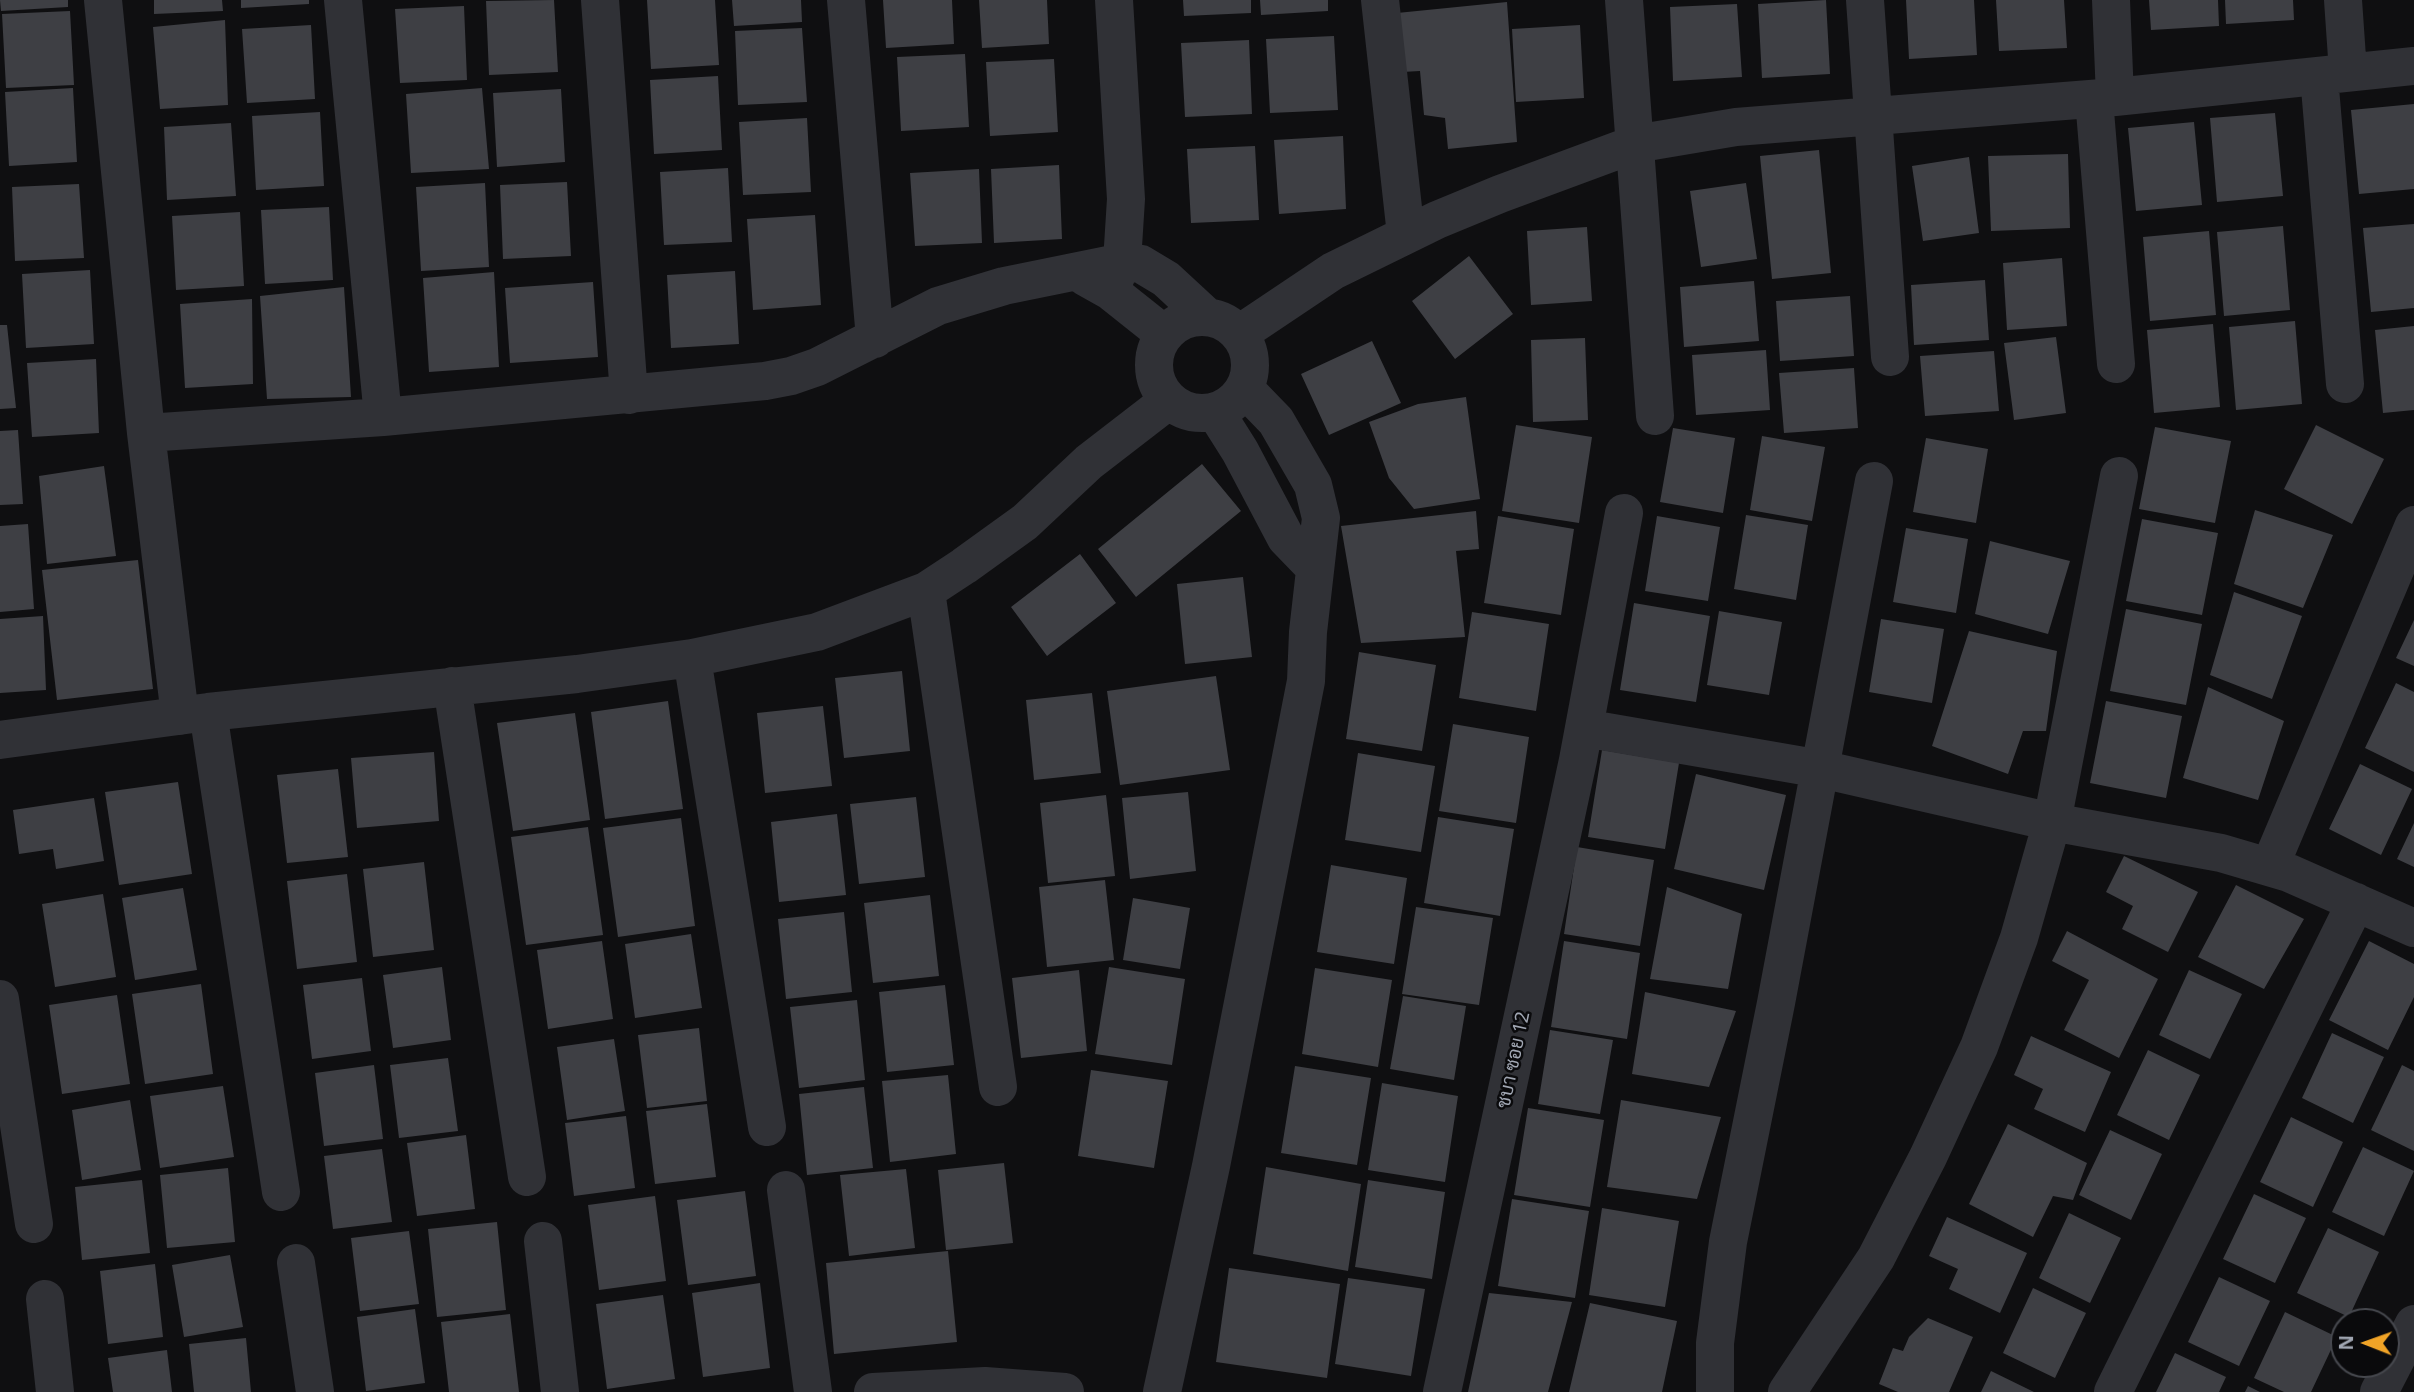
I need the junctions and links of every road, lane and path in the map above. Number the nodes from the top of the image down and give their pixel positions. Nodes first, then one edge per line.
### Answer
1 (103, 0) edge
2 (343, 0) edge
3 (600, 0) edge
4 (846, 0) edge
5 (1114, 0) edge
6 (1380, 0) edge
7 (1624, 0) edge
8 (1865, 0) edge
9 (2110, 0) edge
10 (2343, 0) edge
11 (2414, 65) edge
12 (2333, 74) junction
13 (2105, 98) junction
14 (1873, 115) junction
15 (1635, 144) junction
16 (1406, 235) junction
17 (1116, 276) junction
18 (1206, 316) junction
19 (1164, 334) junction
20 (1239, 334) junction
21 (875, 339) junction
22 (1890, 357) dead end
23 (2116, 363) dead end
24 (2346, 384) dead end
25 (1245, 389) junction
26 (628, 395) junction
27 (1168, 401) junction
28 (1216, 413) junction
29 (1655, 416) dead end
30 (383, 417) junction
31 (146, 433) junction
32 (2119, 476) dead end
33 (1874, 481) dead end
34 (1624, 513) dead end
35 (2414, 525) edge
36 (1314, 567) junction
37 (926, 591) junction
38 (692, 659) junction
39 (452, 686) junction
40 (194, 714) junction
41 (1584, 728) junction
42 (0, 740) edge
43 (1821, 769) junction
44 (2052, 822) junction
45 (2270, 866) junction
46 (2356, 902) junction
47 (2414, 928) edge
48 (0, 999) edge
49 (998, 1087) dead end
50 (767, 1127) dead end
51 (527, 1177) dead end
52 (786, 1190) dead end
53 (281, 1192) dead end
54 (34, 1224) dead end
55 (542, 1241) dead end
56 (296, 1263) dead end
57 (45, 1299) dead end
58 (2414, 1324) edge
59 (55, 1392) edge
60 (315, 1392) edge
61 (560, 1392) edge
62 (813, 1392) edge
63 (873, 1392) edge
64 (1065, 1392) edge
65 (1162, 1392) edge
66 (1443, 1392) edge
67 (1714, 1392) edge
68 (1787, 1392) edge
69 (2113, 1392) edge
70 (2379, 1392) edge

1 - 31 street
2 - 30 street
3 - 26 street
4 - 21 street
5 - 17 street
6 - 16 street
7 - 15 street
8 - 14 street
9 - 13 street
10 - 12 street
11 - 12 street
12 - 13 street
12 - 24 street
13 - 14 street
13 - 23 street
14 - 15 street
14 - 22 street
15 - 16 street
15 - 29 street
16 - 20 street
17 - 18 street
17 - 19 street
17 - 21 street
18 - 19 street
18 - 20 street
19 - 27 street
20 - 25 street
21 - 26 street
25 - 28 street
25 - 36 street
26 - 30 street
27 - 28 street
27 - 37 street
28 - 36 street
30 - 31 street
31 - 40 street
32 - 44 street
33 - 43 street
34 - 41 street, ชบา ซอย 12
35 - 45 street
36 - 65 street
37 - 38 street
37 - 49 street
38 - 39 street
38 - 50 street
39 - 40 street
39 - 51 street
40 - 42 street
40 - 53 street
41 - 43 street
41 - 66 street, ชบา ซอย 12
43 - 44 street
43 - 67 street
44 - 45 street
44 - 68 street
45 - 46 street
46 - 47 street
46 - 69 street
48 - 54 street
52 - 62 street
55 - 61 street
56 - 60 street
57 - 59 street
58 - 70 street
63 - 64 street

